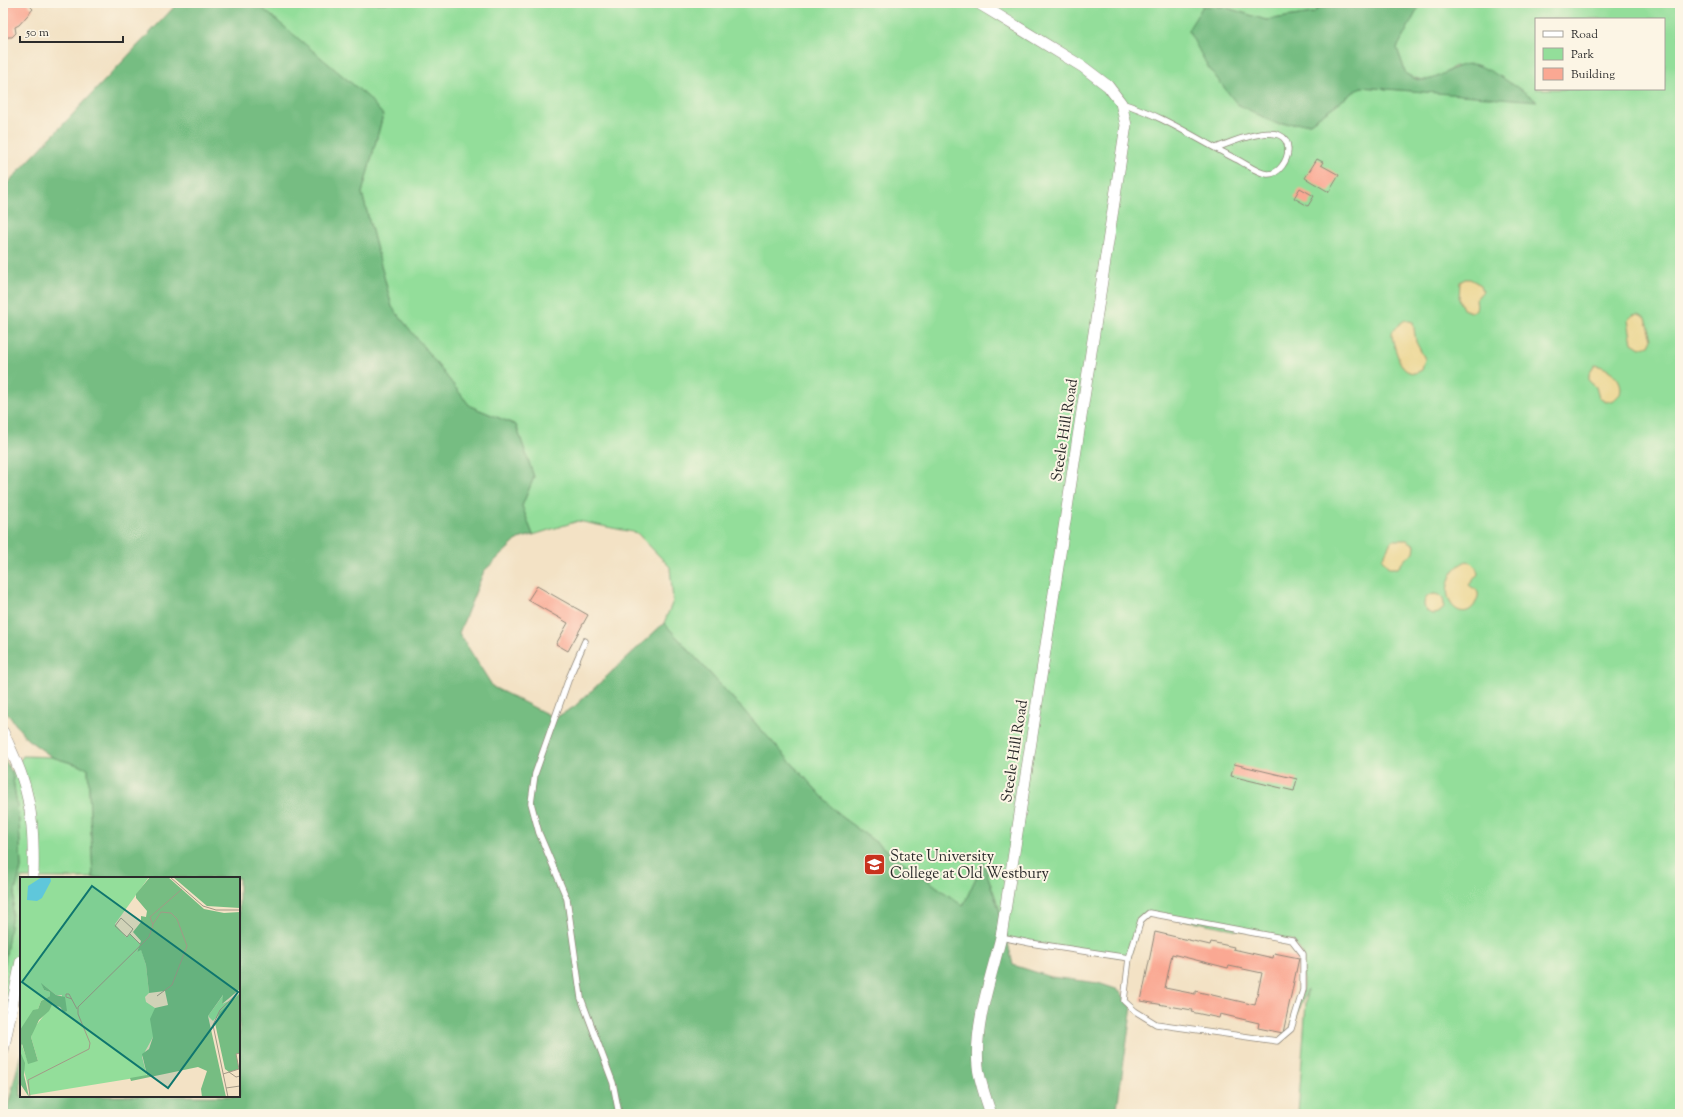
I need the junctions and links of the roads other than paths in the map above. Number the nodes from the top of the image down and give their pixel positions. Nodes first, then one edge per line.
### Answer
1 (978, 3) edge
2 (1121, 103) junction
3 (1216, 148) junction
4 (585, 642) dead end
5 (3, 732) edge
6 (33, 877) edge
7 (1000, 937) junction
8 (1129, 958) junction
9 (20, 966) edge
10 (3, 1051) edge
11 (619, 1114) edge
12 (991, 1114) edge

1 - 2 street, Steele Hill Road
2 - 3 lane
2 - 7 street, Steele Hill Road
3 - 3 lane
4 - 11 lane
5 - 6 street
7 - 8 lane
7 - 12 street, Steele Hill Road
8 - 8 lane
9 - 10 street

